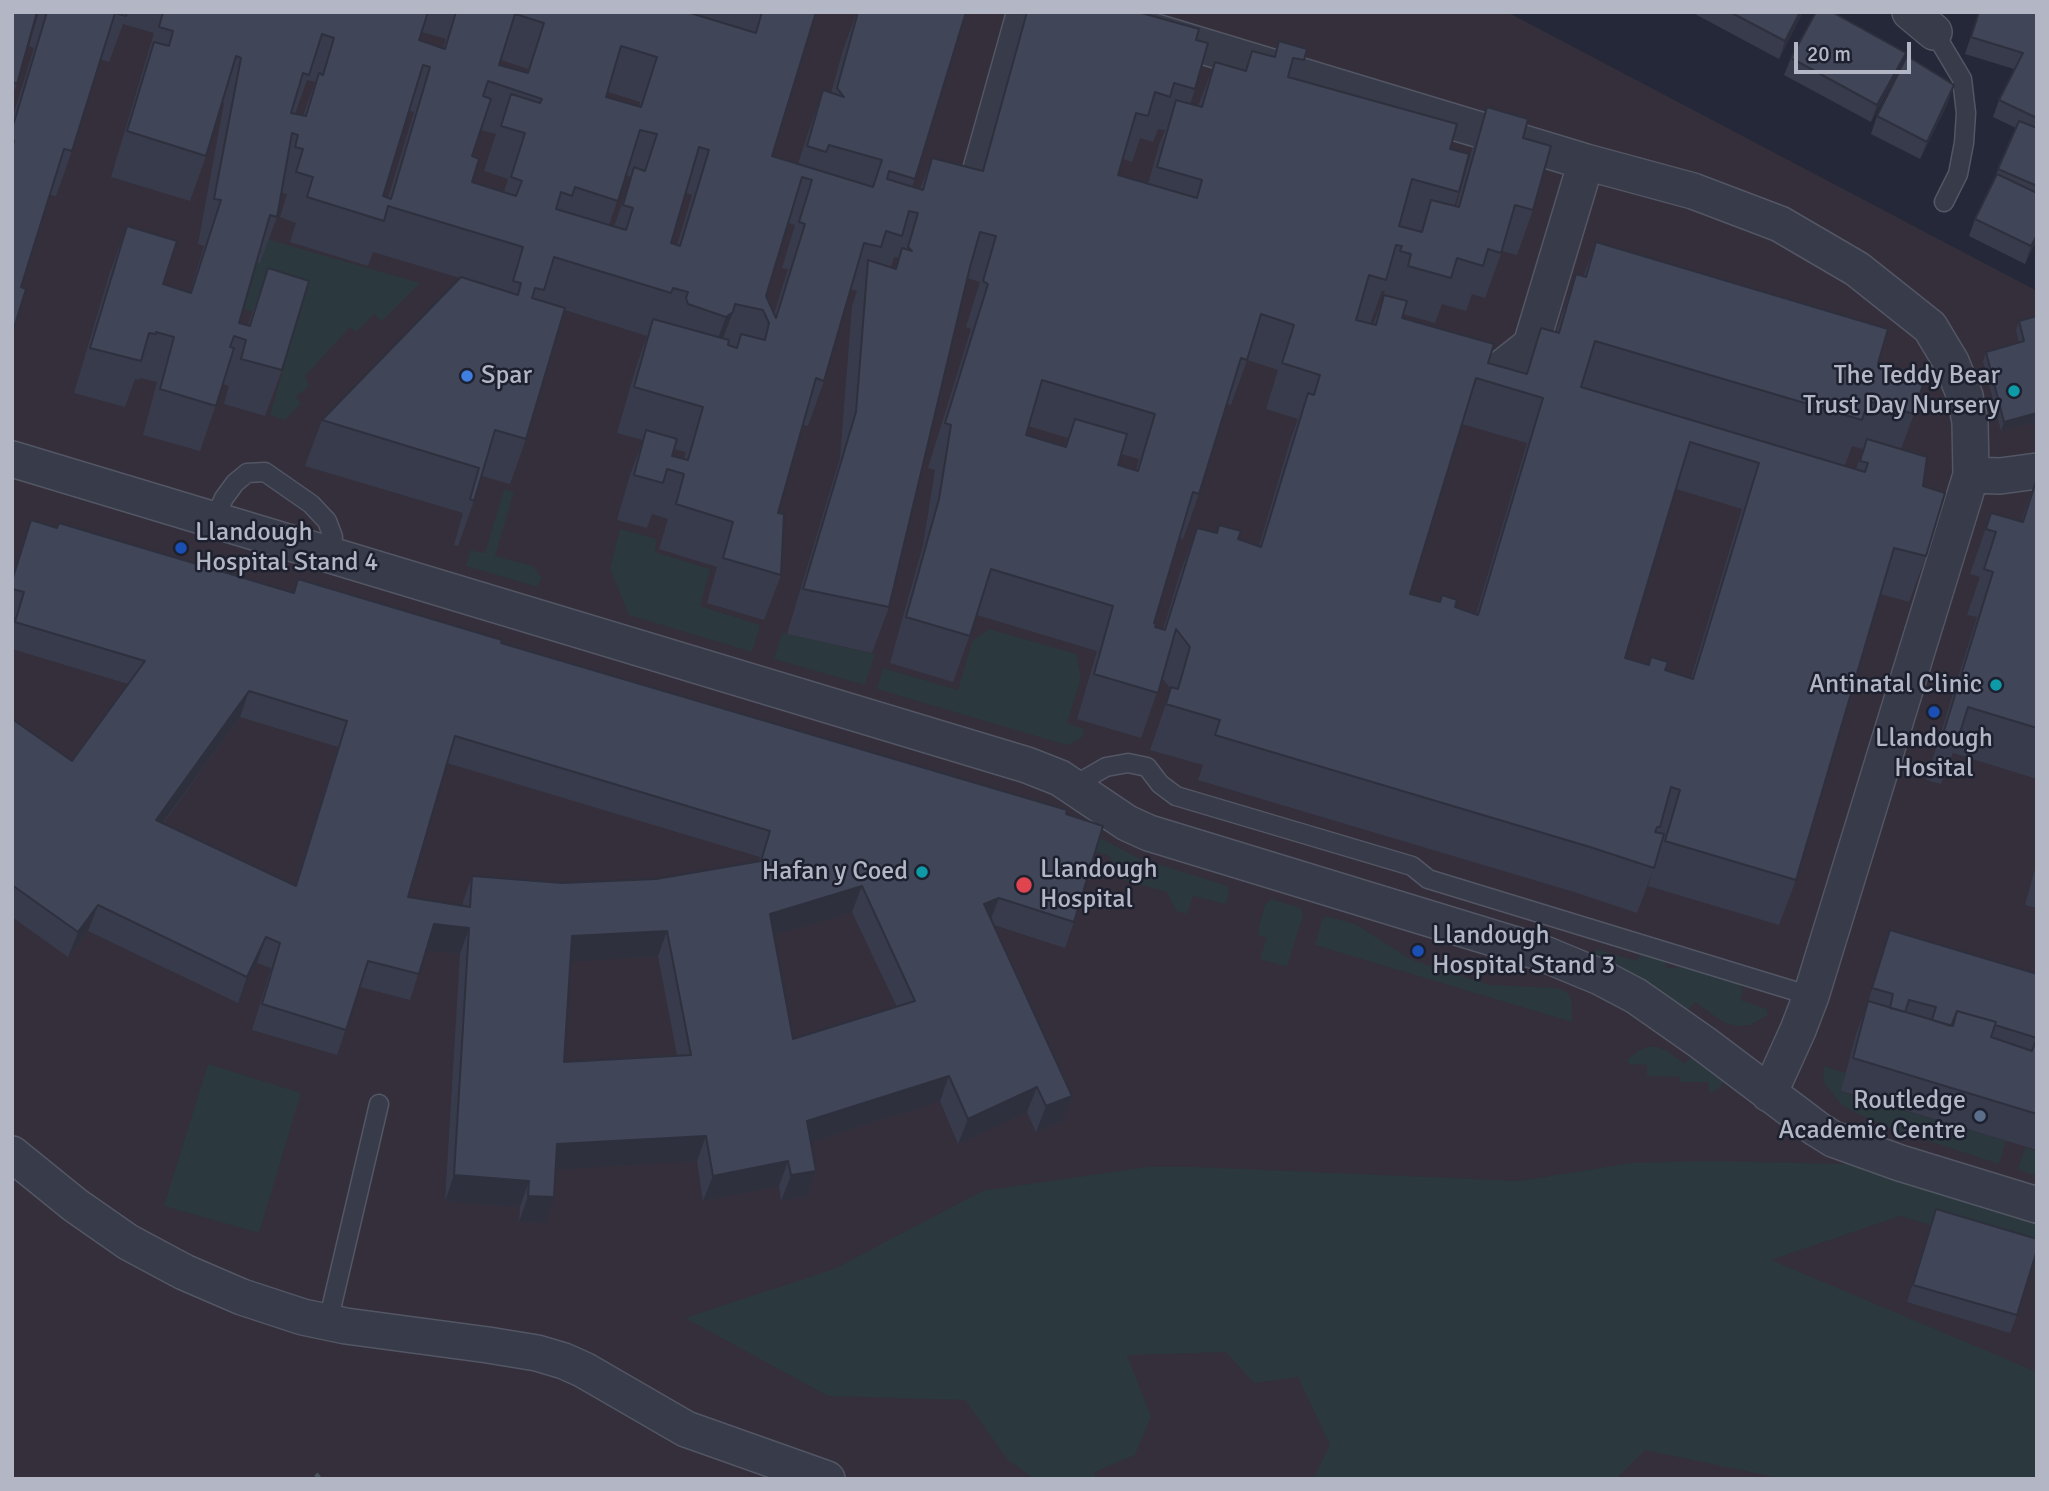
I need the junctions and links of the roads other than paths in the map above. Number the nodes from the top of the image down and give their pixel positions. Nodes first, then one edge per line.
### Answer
1 (1016, 12) edge
2 (1090, 12) edge
3 (1922, 22) edge
4 (1586, 162) junction
5 (964, 198) edge
6 (1944, 202) dead end
7 (1488, 379) edge
8 (12, 459) edge
9 (2037, 471) edge
10 (1971, 475) junction
11 (214, 520) junction
12 (329, 554) junction
13 (1073, 786) junction
14 (1811, 996) junction
15 (1769, 1094) junction
16 (379, 1104) dead end
17 (12, 1154) edge
18 (2037, 1205) edge
19 (328, 1322) junction
20 (822, 1478) edge

1 - 5 lane
2 - 4 street
3 - 6 lane
4 - 7 street
4 - 10 street
8 - 11 street
9 - 10 street
10 - 14 street
11 - 12 street
11 - 12 lane
12 - 13 street
13 - 14 lane
13 - 15 street
14 - 15 street
15 - 18 street
16 - 19 lane
17 - 19 street
19 - 20 street

